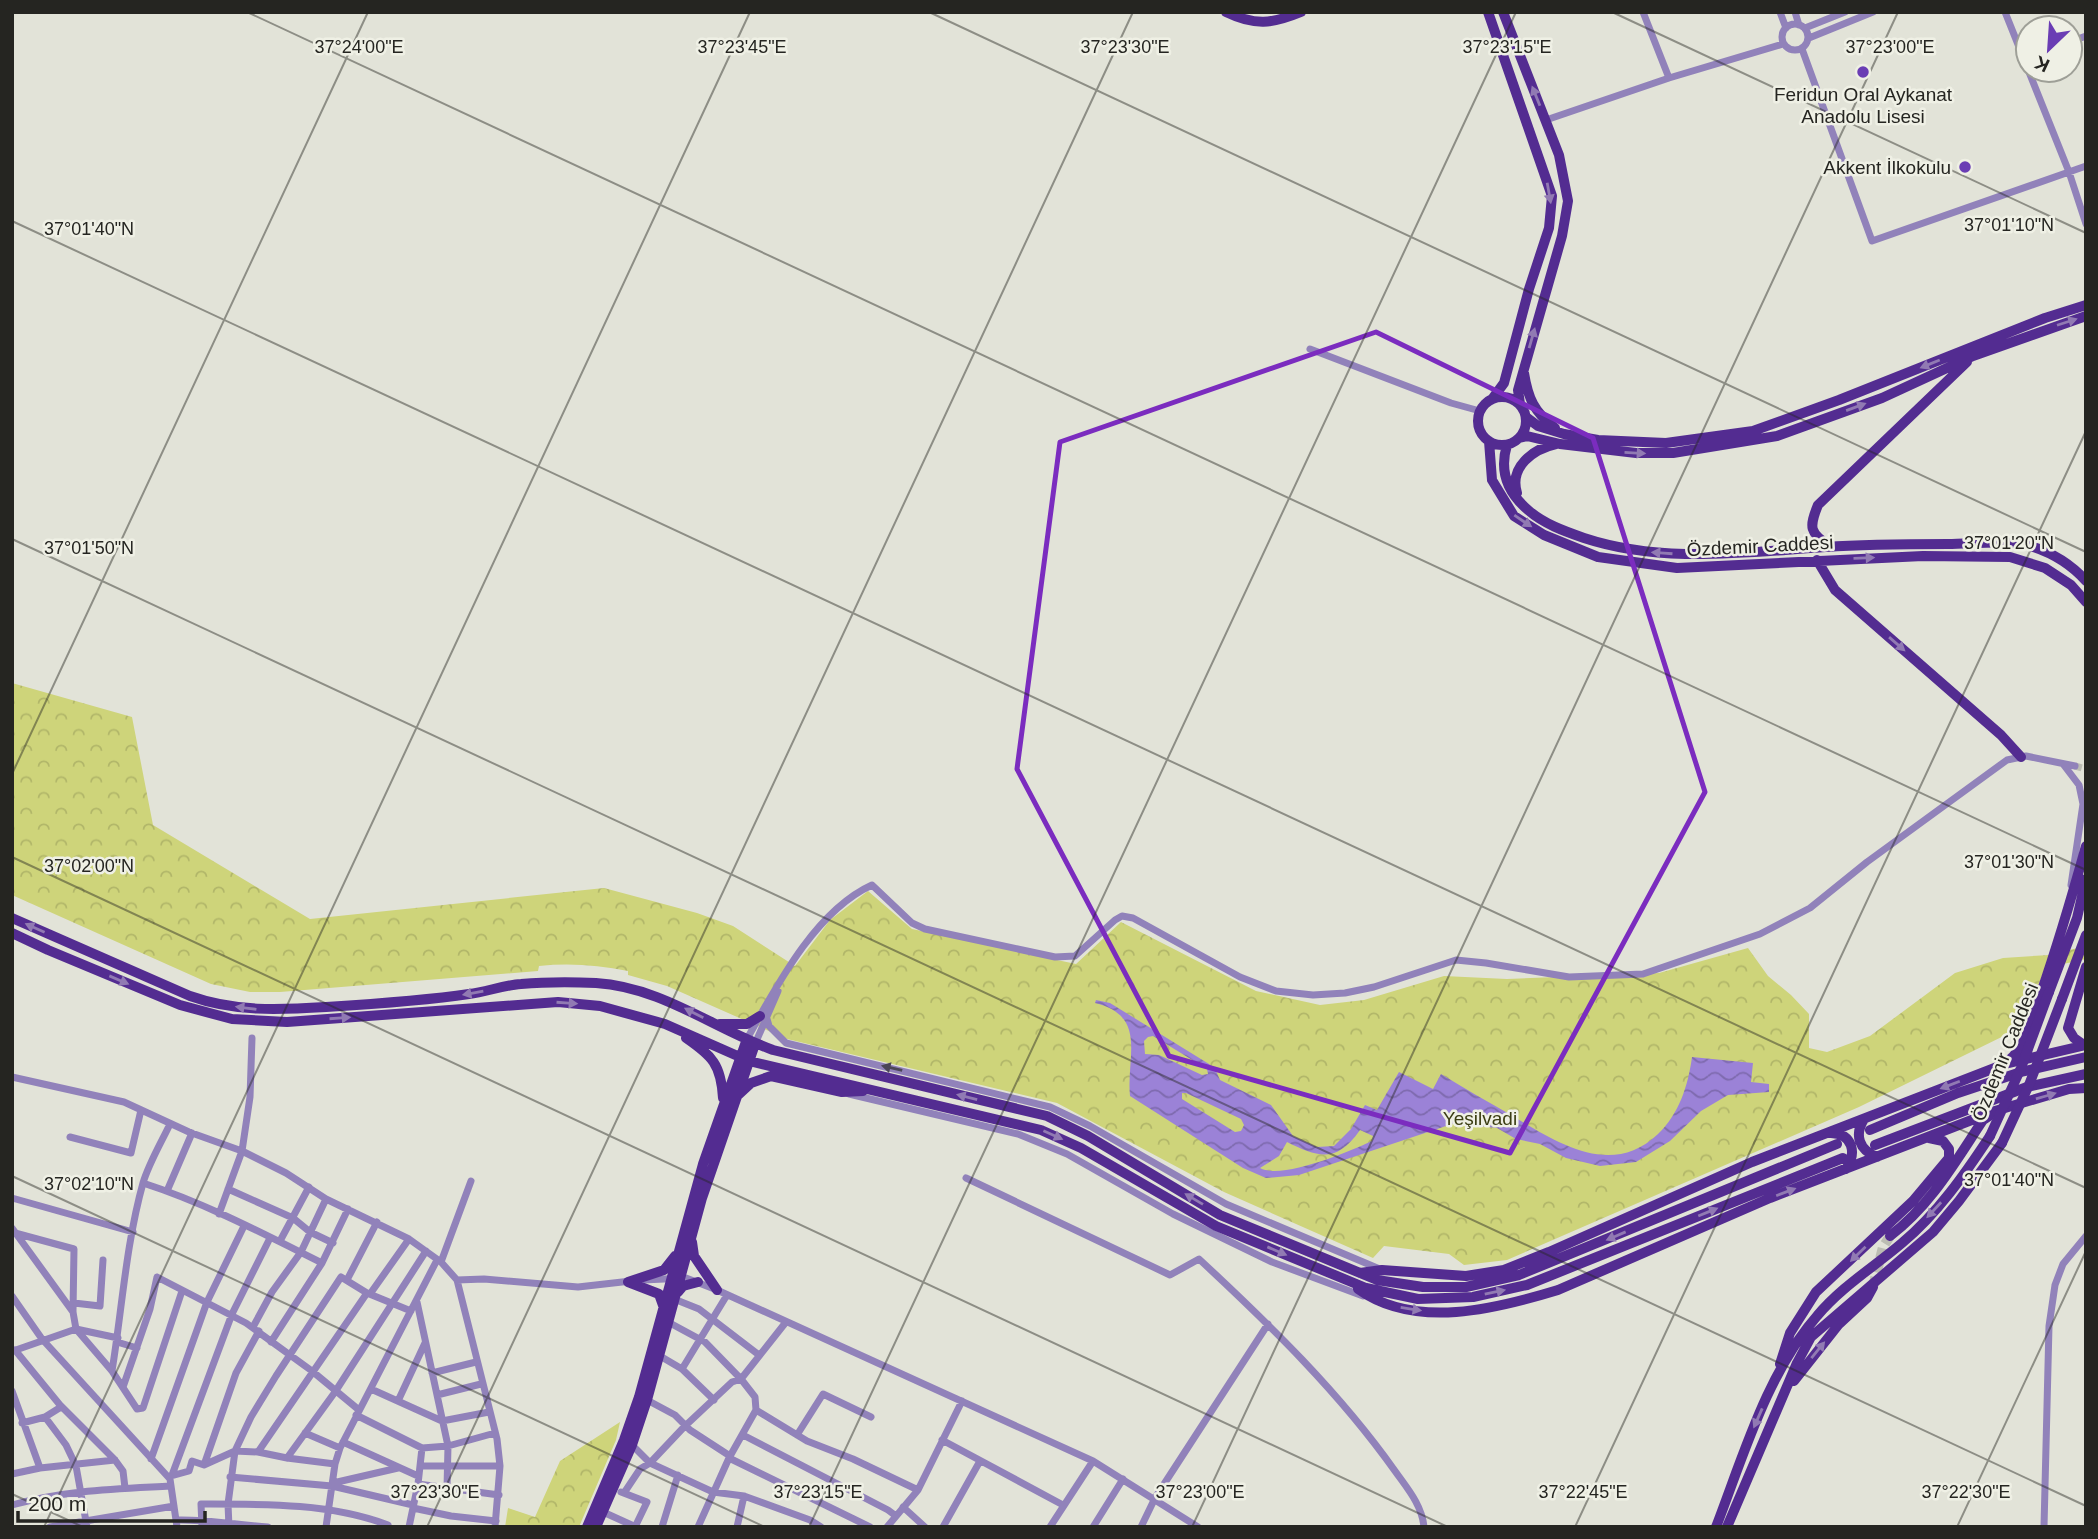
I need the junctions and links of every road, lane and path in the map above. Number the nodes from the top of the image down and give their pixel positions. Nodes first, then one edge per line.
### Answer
1 (1226, 12) edge
2 (1300, 12) edge
3 (1488, 12) edge
4 (1503, 12) edge
5 (1643, 12) edge
6 (1780, 12) edge
7 (1795, 12) edge
8 (1845, 12) edge
9 (1873, 12) edge
10 (2005, 12) edge
11 (1802, 26) junction
12 (1786, 27) junction
13 (2014, 32) edge
14 (1809, 38) junction
15 (1783, 44) junction
16 (1802, 49) junction
17 (1669, 78) junction
18 (2036, 84) edge
19 (1546, 120) junction
20 (2086, 166) edge
21 (2069, 172) junction
22 (2086, 224) edge
23 (2086, 304) edge
24 (2086, 316) edge
25 (1310, 349) dead end
26 (1973, 356) junction
27 (1523, 370) junction
28 (1493, 398) junction
29 (1520, 404) junction
30 (1480, 411) junction
31 (1526, 417) junction
32 (1519, 438) junction
33 (1562, 439) junction
34 (1489, 441) junction
35 (1507, 444) junction
36 (1520, 503) junction
37 (1830, 547) junction
38 (1817, 559) junction
39 (2086, 581) edge
40 (2086, 602) edge
41 (2021, 757) junction
42 (2063, 763) junction
43 (2075, 766) tunnel mouth
44 (2086, 846) edge
45 (2086, 879) edge
46 (12, 918) edge
47 (2065, 923) junction
48 (12, 933) edge
49 (2086, 936) edge
50 (2086, 967) edge
51 (763, 1017) junction
52 (665, 1024) junction
53 (715, 1024) junction
54 (252, 1038) dead end
55 (751, 1041) junction
56 (2085, 1045) edge
57 (2086, 1057) edge
58 (745, 1059) junction
59 (2005, 1064) junction
60 (2086, 1074) edge
61 (12, 1077) edge
62 (2086, 1088) edge
63 (873, 1090) junction
64 (842, 1092) junction
65 (735, 1097) junction
66 (724, 1104) junction
67 (141, 1110) junction
68 (1995, 1111) junction
69 (1864, 1119) junction
70 (170, 1124) junction
71 (1870, 1130) dead end
72 (191, 1133) junction
73 (1828, 1133) junction
74 (70, 1137) dead end
75 (1928, 1138) junction
76 (1837, 1144) dead end
77 (1875, 1145) dead end
78 (242, 1151) junction
79 (1877, 1157) junction
80 (1843, 1158) dead end
81 (1846, 1169) junction
82 (966, 1178) dead end
83 (471, 1181) dead end
84 (144, 1183) junction
85 (309, 1187) junction
86 (229, 1189) junction
87 (167, 1191) junction
88 (12, 1198) edge
89 (326, 1199) junction
90 (348, 1209) junction
91 (219, 1214) junction
92 (293, 1218) junction
93 (377, 1222) junction
94 (244, 1226) junction
95 (14, 1231) edge
96 (133, 1232) junction
97 (310, 1232) junction
98 (692, 1236) junction
99 (1890, 1236) tunnel mouth
100 (2086, 1236) edge
101 (270, 1238) junction
102 (409, 1239) junction
103 (279, 1241) junction
104 (333, 1243) junction
105 (679, 1250) junction
106 (426, 1251) junction
107 (301, 1252) junction
108 (103, 1260) dead end
109 (439, 1261) junction
110 (323, 1263) junction
111 (1382, 1270) junction
112 (1359, 1273) junction
113 (676, 1278) junction
114 (347, 1280) junction
115 (457, 1280) junction
116 (628, 1282) junction
117 (698, 1282) junction
118 (1349, 1282) junction
119 (1872, 1287) tunnel mouth
120 (182, 1290) junction
121 (722, 1292) junction
122 (368, 1293) junction
123 (12, 1296) edge
124 (675, 1297) junction
125 (1375, 1300) junction
126 (207, 1302) junction
127 (391, 1302) junction
128 (417, 1302) junction
129 (74, 1303) junction
130 (664, 1309) junction
131 (411, 1311) junction
132 (73, 1312) junction
133 (232, 1314) junction
134 (712, 1317) junction
135 (668, 1322) junction
136 (786, 1322) junction
137 (1268, 1324) junction
138 (76, 1329) junction
139 (256, 1329) junction
140 (42, 1339) junction
141 (699, 1339) junction
142 (117, 1340) junction
143 (271, 1342) junction
144 (425, 1343) junction
145 (137, 1348) junction
146 (14, 1350) edge
147 (759, 1355) junction
148 (289, 1356) junction
149 (660, 1356) junction
150 (476, 1362) junction
151 (682, 1369) junction
152 (112, 1371) junction
153 (312, 1371) junction
154 (432, 1373) junction
155 (741, 1379) junction
156 (481, 1384) junction
157 (123, 1387) junction
158 (371, 1389) junction
159 (1771, 1390) junction
160 (12, 1391) edge
161 (335, 1392) junction
162 (437, 1395) junction
163 (647, 1400) junction
164 (714, 1400) junction
165 (398, 1401) junction
166 (962, 1401) junction
167 (1778, 1405) junction
168 (61, 1407) junction
169 (756, 1410) junction
170 (489, 1412) junction
171 (357, 1413) junction
172 (45, 1417) junction
173 (871, 1417) dead end
174 (442, 1421) junction
175 (22, 1423) junction
176 (685, 1426) junction
177 (305, 1433) junction
178 (495, 1433) junction
179 (743, 1435) junction
180 (797, 1435) junction
181 (942, 1440) junction
182 (342, 1445) junction
183 (632, 1445) junction
184 (448, 1446) junction
185 (422, 1448) junction
186 (235, 1451) junction
187 (258, 1452) junction
188 (730, 1457) junction
189 (287, 1458) junction
190 (151, 1459) junction
191 (115, 1460) junction
192 (980, 1461) junction
193 (1093, 1461) junction
194 (650, 1463) junction
195 (335, 1464) junction
196 (204, 1465) junction
197 (76, 1466) junction
198 (420, 1466) junction
199 (500, 1466) junction
200 (40, 1468) junction
201 (398, 1468) junction
202 (447, 1468) junction
203 (12, 1474) edge
204 (678, 1475) junction
205 (230, 1477) junction
206 (1123, 1479) junction
207 (170, 1480) junction
208 (418, 1480) junction
209 (332, 1484) junction
210 (125, 1488) junction
211 (447, 1488) junction
212 (918, 1490) junction
213 (618, 1491) junction
214 (80, 1492) junction
215 (713, 1492) junction
216 (499, 1495) junction
217 (744, 1496) junction
218 (1155, 1498) junction
219 (228, 1504) junction
220 (1063, 1505) junction
221 (12, 1506) edge
222 (174, 1506) junction
223 (413, 1507) junction
224 (903, 1507) junction
225 (328, 1509) junction
226 (603, 1512) junction
227 (896, 1516) junction
228 (87, 1523) edge
229 (176, 1523) edge
230 (202, 1523) edge
231 (809, 1523) edge
232 (496, 1524) edge
233 (388, 1525) dead end
234 (229, 1526) edge
235 (701, 1526) edge
236 (50, 1527) edge
237 (268, 1527) edge
238 (326, 1527) edge
239 (409, 1527) edge
240 (587, 1527) edge
241 (596, 1527) edge
242 (636, 1527) edge
243 (662, 1527) edge
244 (737, 1527) edge
245 (821, 1527) edge
246 (870, 1527) edge
247 (887, 1527) edge
248 (925, 1527) edge
249 (943, 1527) edge
250 (1050, 1527) edge
251 (1093, 1527) edge
252 (1140, 1527) edge
253 (1198, 1527) edge
254 (1424, 1527) edge
255 (1716, 1527) edge
256 (1727, 1527) edge
257 (2044, 1527) edge

1 - 2 main road
3 -> 28 main road
19 -> 4 main road
5 - 17 street
6 - 12 street
7 - 11 street
8 - 11 street
9 - 14 street
10 - 13 street
11 - 12 street
11 - 14 street
12 - 15 street
14 - 16 street
15 - 16 street
15 - 17 street
16 - 21 street
17 - 19 street
18 - 21 street
27 -> 19 main road
20 - 21 street
21 - 22 street
23 -> 33 main road
26 -> 24 main road
25 - 30 street
33 -> 26 main road
26 - 37 main road
27 - 29 main road
27 - 33 main road
28 - 29 main road
28 - 30 main road
29 - 31 main road
30 - 34 main road
31 - 32 main road
31 - 33 main road
32 - 33 main road
32 - 35 main road
33 - 36 main road
34 - 35 main road
34 -> 38 main road, Özdemir Caddesi
35 - 36 main road, Özdemir Caddesi
37 -> 36 main road, Özdemir Caddesi
37 - 39 main road, Özdemir Caddesi
38 -> 40 main road, Özdemir Caddesi
38 -> 41 main road
41 - 42 street
41 - 51 street
42 - 43 street
42 - 47 street
44 - 47 main road
45 -> 159 main road, Özdemir Caddesi, bridge
53 -> 46 main road
47 - 59 main road
48 -> 52 main road
49 - 167 main road, Özdemir Caddesi, bridge
50 - 56 main road
51 - 53 main road
51 - 55 street
111 -> 51 street
52 - 58 main road
52 - 66 main road
53 - 55 main road
54 - 78 street
55 - 58 main road
112 -> 55 main road
56 - 59 main road
57 - 71 main road
58 - 63 main road
58 - 65 main road
58 - 66 main road
59 -> 69 main road
60 - 77 main road
61 - 67 street
68 -> 62 main road
63 - 64 main road
63 -> 118 main road
64 - 65 main road
64 - 125 street
65 - 98 main road
66 - 105 main road
67 - 70 street
67 - 74 street
68 - 75 main road
68 - 99 main road
69 - 73 main road
69 - 79 main road
70 - 72 street
70 - 84 street
72 - 78 street
72 - 87 street
73 - 81 main road
73 - 111 main road
75 - 79 main road
75 -> 159 main road
76 -> 112 main road
78 - 85 street
78 - 86 street
79 - 81 main road
118 -> 80 main road
125 -> 81 main road
82 - 137 street
83 - 109 street
84 - 87 street
84 - 96 street
85 - 89 street
85 - 92 street
86 - 91 street
86 - 92 street
87 - 91 street
88 - 96 street
89 - 90 street
89 - 97 street
90 - 93 street
90 - 104 street
91 - 94 street
92 - 97 street
92 - 103 street
93 - 102 street
93 - 114 street
94 - 101 street
94 - 126 street
95 - 129 street
95 - 132 street
96 - 142 street
97 - 104 street
97 - 107 street
98 - 113 main road
98 - 121 main road
100 - 257 street
101 - 103 street
101 - 133 street
102 - 106 street
102 - 122 street
103 - 107 street
104 - 110 street
105 - 113 main road
105 - 116 main road
106 - 109 street
106 - 127 street
107 - 110 street
107 - 139 street
108 - 129 street
109 - 115 street
109 - 128 street
110 - 143 street
111 - 112 main road
113 - 116 street
113 - 117 street
113 - 124 main road
113 - 130 main road
114 - 122 street
114 - 148 street
115 - 116 street
115 - 150 street
116 - 130 main road
117 - 121 street
117 - 124 main road
118 - 125 main road
167 -> 119 main road
120 - 126 street
120 - 145 street
120 - 157 street
121 - 134 street
121 - 136 street
122 - 127 street
122 - 153 street
123 - 140 street
124 - 134 street
124 - 135 main road
126 - 133 street
126 - 190 street
127 - 131 street
127 - 161 street
128 - 131 street
128 - 144 street
129 - 132 street
130 - 240 main road
131 - 158 street
132 - 138 street
133 - 139 street
133 - 207 street
134 - 141 street
134 - 147 street
135 - 141 street
135 - 149 main road
136 - 147 street
136 - 166 street
137 - 218 street
137 - 254 street
138 - 140 street
138 - 142 street
138 - 152 street
139 - 143 street
139 - 196 street
140 - 146 street
140 - 190 street
141 - 151 street
141 - 155 street
142 - 145 street
142 - 152 street
143 - 148 street
144 - 154 street
144 - 165 street
145 - 157 street
146 - 168 street
147 - 155 street
148 - 153 street
148 - 186 street
149 - 151 street
149 - 163 main road
150 - 154 street
150 - 156 street
151 - 164 street
152 - 157 street
153 - 161 street
153 - 187 street
154 - 162 street
155 - 164 street
155 - 169 street
156 - 162 street
156 - 170 street
158 - 165 street
158 - 171 street
159 -> 255 main road, Özdemir Caddesi
160 - 175 street
161 - 171 street
161 - 177 street
162 - 174 street
163 - 176 street
163 - 183 main road
164 - 176 street
165 - 174 street
166 - 181 street
166 - 193 street
167 - 256 main road, Özdemir Caddesi
168 - 172 street
168 - 191 street
169 - 179 street
169 - 180 street
170 - 174 street
170 - 178 street
171 - 182 street
171 - 185 street
172 - 175 street
172 - 197 street
173 - 180 street
174 - 184 street
175 - 200 street
176 - 188 street
176 - 194 street
177 - 182 street
177 - 189 street
178 - 184 street
178 - 199 street
179 - 188 street
179 - 227 street
180 - 212 street
181 - 192 street
181 - 212 street
182 - 195 street
182 - 201 street
183 - 194 street
183 - 213 main road
184 - 185 street
184 - 202 street
185 - 198 street
186 - 187 street
186 - 196 street
186 - 205 street
187 - 189 street
188 - 215 street
188 - 246 street
189 - 195 street
190 - 207 street
191 - 197 street
191 - 210 street
192 - 220 street
192 - 249 street
193 - 206 street
193 - 220 street
194 - 204 street
194 - 213 street
195 - 209 street
196 - 207 street
197 - 200 street
197 - 214 street
198 - 202 street
198 - 208 street
199 - 202 street
199 - 216 street
200 - 203 street
201 - 208 street
201 - 209 street
202 - 211 street
204 - 215 street
204 - 243 street
205 - 209 street
205 - 219 street
206 - 218 street
206 - 251 street
207 - 210 street
207 - 222 street
208 - 211 street
208 - 223 street
209 - 223 street
209 - 225 street
210 - 214 street
211 - 216 street
212 - 224 street
213 - 226 main road
213 - 242 street
214 - 221 street
214 - 228 street
215 - 217 street
215 - 235 street
216 - 232 street
217 - 231 street
217 - 244 street
218 - 252 street
218 - 253 street
219 - 225 street
219 - 230 street
219 - 234 street
220 - 250 street
222 - 228 street
222 - 229 street
223 - 232 street
223 - 239 street
224 - 227 street
224 - 248 street
225 - 233 street
225 - 238 street
226 - 241 main road
226 - 242 street
227 - 247 street
228 - 236 street
229 - 230 street
230 - 234 street
231 - 245 street
234 - 237 street

